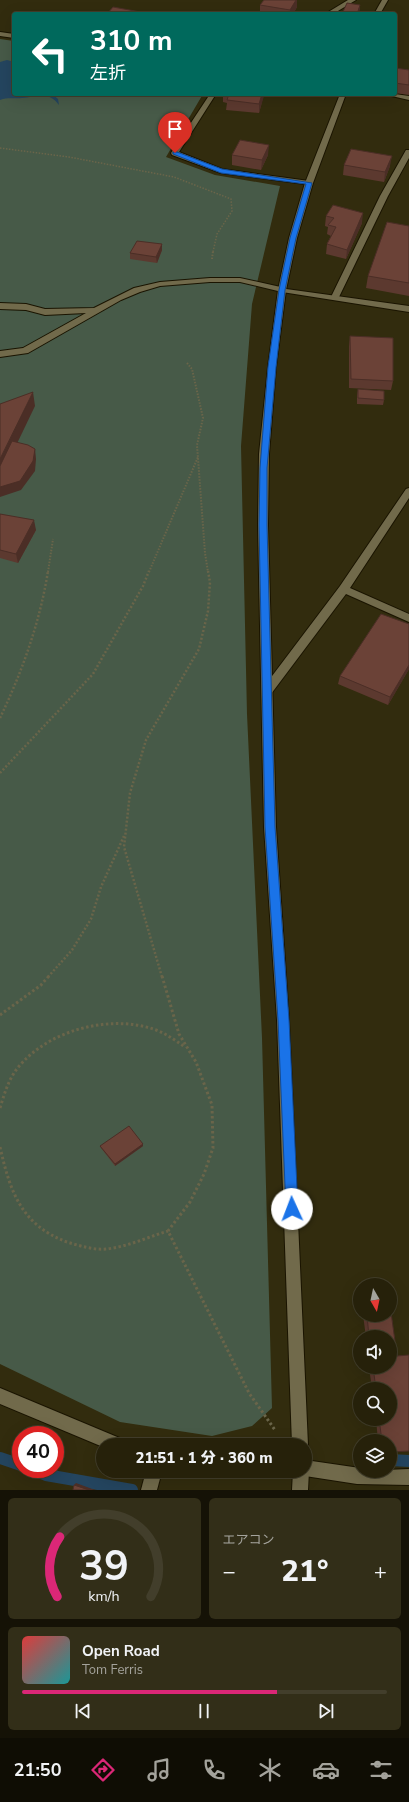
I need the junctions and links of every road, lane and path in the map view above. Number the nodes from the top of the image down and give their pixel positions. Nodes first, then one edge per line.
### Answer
1 (353, 0) edge
2 (385, 0) edge
3 (332, 12) edge
4 (378, 12) edge
5 (0, 34) edge
6 (12, 36) edge
7 (212, 96) edge
8 (342, 96) edge
9 (397, 96) edge
10 (409, 98) edge
11 (0, 148) edge
12 (409, 152) edge
13 (309, 183) junction
14 (212, 258) dead end
15 (282, 290) junction
16 (335, 297) junction
17 (0, 306) edge
18 (409, 309) edge
19 (94, 310) junction
20 (0, 354) edge
21 (187, 363) dead end
22 (198, 457) junction
23 (409, 491) edge
24 (53, 539) dead end
25 (344, 589) junction
26 (409, 618) edge
27 (267, 692) junction
28 (0, 718) edge
29 (0, 772) edge
30 (125, 833) junction
31 (0, 1014) edge
32 (187, 1048) junction
33 (0, 1108) edge
34 (0, 1147) edge
35 (168, 1231) junction
36 (0, 1396) edge
37 (276, 1432) dead end
38 (99, 1438) edge
39 (300, 1438) edge
40 (312, 1469) edge
41 (409, 1477) edge
42 (152, 1478) edge
43 (301, 1478) edge
44 (149, 1490) edge
45 (300, 1490) edge

1 - 3 street
2 - 4 street
5 - 6 street
7 - 13 street
8 - 13 street
9 - 10 street
11 - 14 path
12 - 16 street
13 - 15 street
15 - 16 street
15 - 19 street
15 - 27 street
16 - 18 street
17 - 19 street
19 - 20 street
21 - 22 path
22 - 29 path
22 - 30 path
23 - 25 street
24 - 28 path
25 - 26 street
25 - 27 street
27 - 39 street
30 - 31 path
30 - 32 path
32 - 33 path
32 - 35 path
34 - 35 path
35 - 37 path
36 - 38 street
40 - 41 street
42 - 44 street
43 - 45 street

